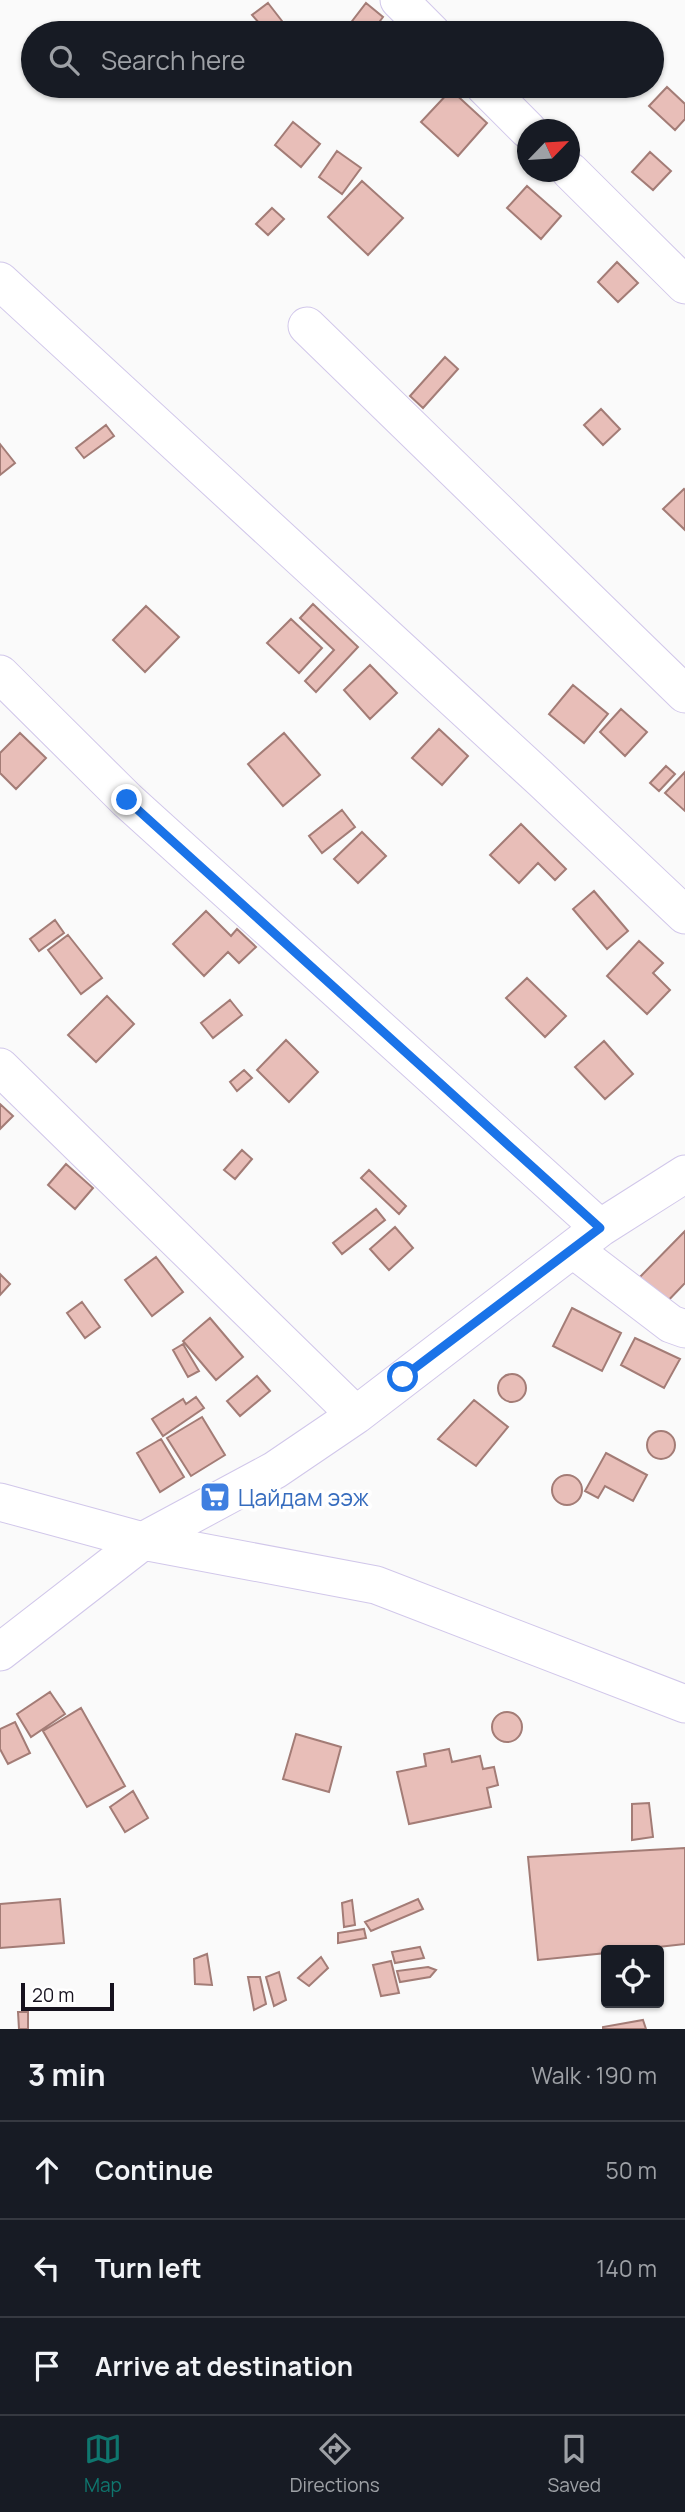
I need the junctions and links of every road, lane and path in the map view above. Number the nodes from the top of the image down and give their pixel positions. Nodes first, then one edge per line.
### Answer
1 (399, 0) edge
2 (420, 21) edge
3 (496, 98) edge
4 (517, 119) edge
5 (580, 182) edge
6 (0, 281) edge
7 (685, 285) edge
8 (307, 326) dead end
9 (0, 674) edge
10 (685, 694) edge
11 (685, 915) edge
12 (0, 1067) edge
13 (685, 1174) edge
14 (587, 1239) junction
15 (685, 1329) edge
16 (356, 1415) junction
17 (0, 1502) edge
18 (143, 1541) junction
19 (0, 1652) edge
20 (685, 1704) edge

1 - 2 street
3 - 4 street
5 - 7 street
6 - 11 street
8 - 10 street
9 - 14 street
12 - 16 street
13 - 14 street
14 - 15 street
14 - 16 street
16 - 18 street
17 - 18 street
18 - 19 street
18 - 20 street

